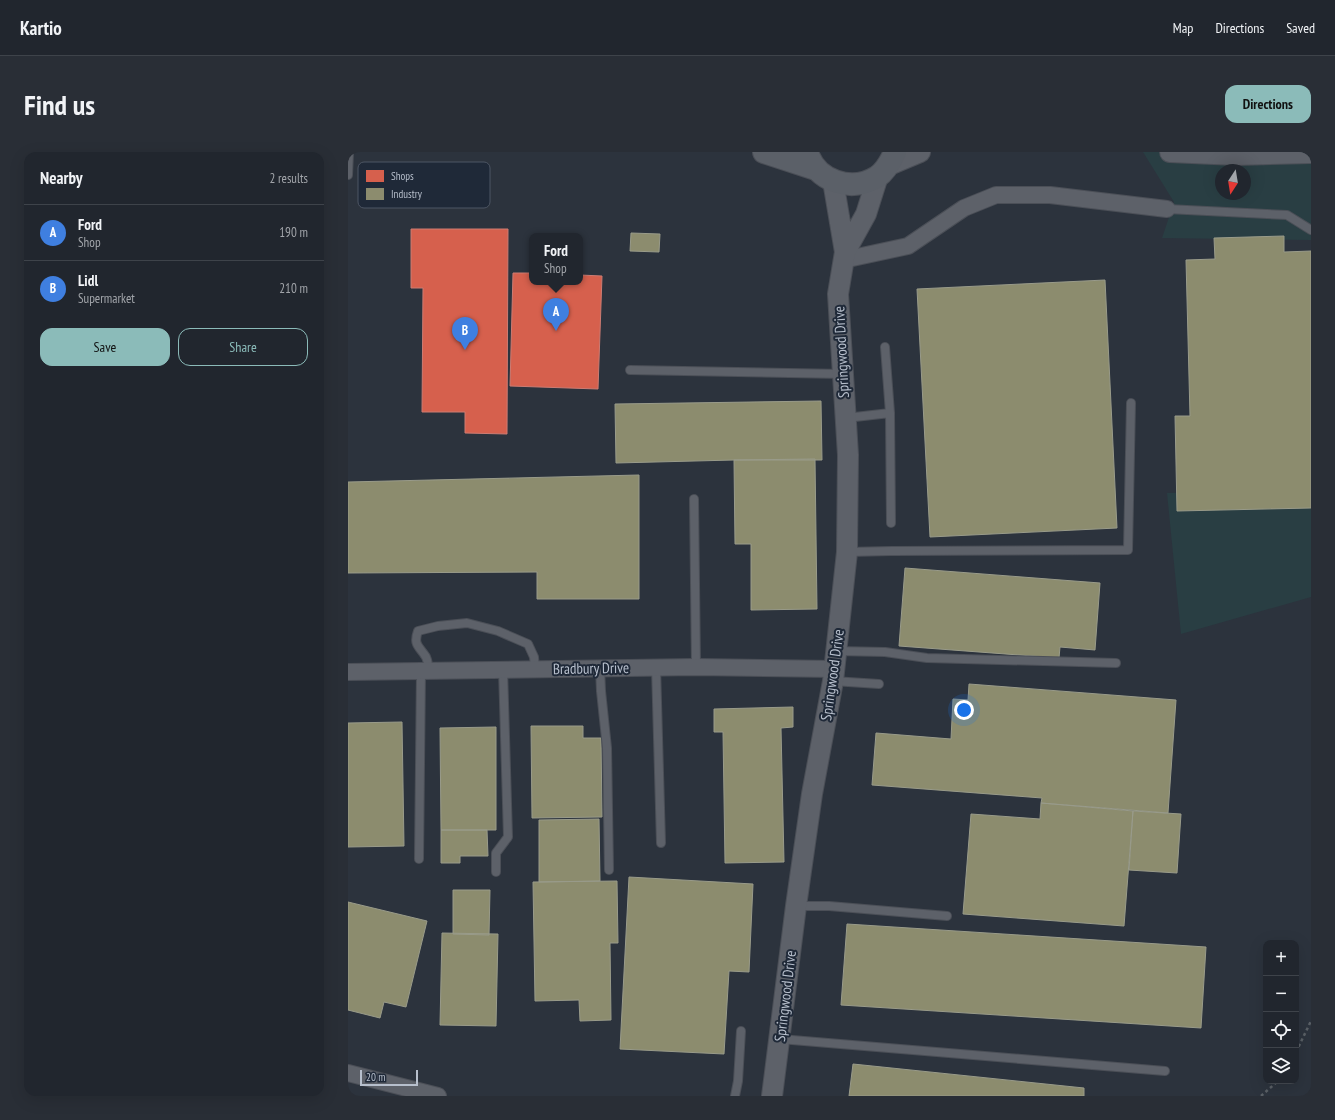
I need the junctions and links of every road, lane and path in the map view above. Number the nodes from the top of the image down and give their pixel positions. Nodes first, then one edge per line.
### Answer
1 (349, 152) edge
2 (764, 152) edge
3 (920, 152) edge
4 (1170, 152) edge
5 (1311, 153) edge
6 (1236, 154) edge
7 (887, 164) edge
8 (818, 168) edge
9 (348, 175) edge
10 (1167, 209) joint
11 (1311, 230) edge
12 (844, 256) junction
13 (885, 347) dead end
14 (630, 370) dead end
15 (843, 374) junction
16 (1131, 403) dead end
17 (890, 413) junction
18 (845, 418) junction
19 (694, 499) dead end
20 (891, 523) dead end
21 (846, 552) junction
22 (1116, 663) dead end
23 (656, 667) junction
24 (696, 667) junction
25 (834, 667) junction
26 (600, 668) junction
27 (503, 669) junction
28 (536, 669) junction
29 (425, 670) junction
30 (348, 672) edge
31 (879, 684) dead end
32 (661, 843) dead end
33 (419, 859) dead end
34 (609, 870) dead end
35 (496, 872) dead end
36 (796, 906) junction
37 (947, 916) dead end
38 (1311, 1021) edge
39 (741, 1031) dead end
40 (779, 1039) junction
41 (1298, 1048) edge
42 (1164, 1071) dead end
43 (348, 1073) edge
44 (1275, 1084) edge
45 (421, 1094) edge
46 (438, 1096) edge
47 (735, 1096) edge
48 (772, 1096) edge
49 (1261, 1096) edge

1 - 9 lane
2 - 8 main road
3 - 7 street
4 - 6 street
5 - 6 street
7 - 8 main road
7 - 12 street, Springwood Drive
8 - 12 street, Springwood Drive
10 - 11 lane
10 - 12 street
12 - 15 street, Springwood Drive
13 - 17 lane
14 - 15 lane
15 - 18 street, Springwood Drive
16 - 21 lane
17 - 18 lane
17 - 20 lane
18 - 21 street, Springwood Drive
19 - 24 lane
21 - 25 street, Springwood Drive
22 - 25 lane
23 - 24 street, Bradbury Drive
23 - 26 street, Bradbury Drive
23 - 32 lane
24 - 25 street, Bradbury Drive
25 - 31 lane
25 - 36 street, Springwood Drive
26 - 28 street, Bradbury Drive
26 - 34 lane
27 - 28 street, Bradbury Drive
27 - 29 street, Bradbury Drive
27 - 35 lane
28 - 29 lane
29 - 30 street, Bradbury Drive
29 - 33 lane
36 - 37 lane
36 - 40 street, Springwood Drive
38 - 41 path
39 - 47 lane
40 - 42 lane
40 - 48 street, Springwood Drive
43 - 45 street
44 - 49 path
45 - 46 street

